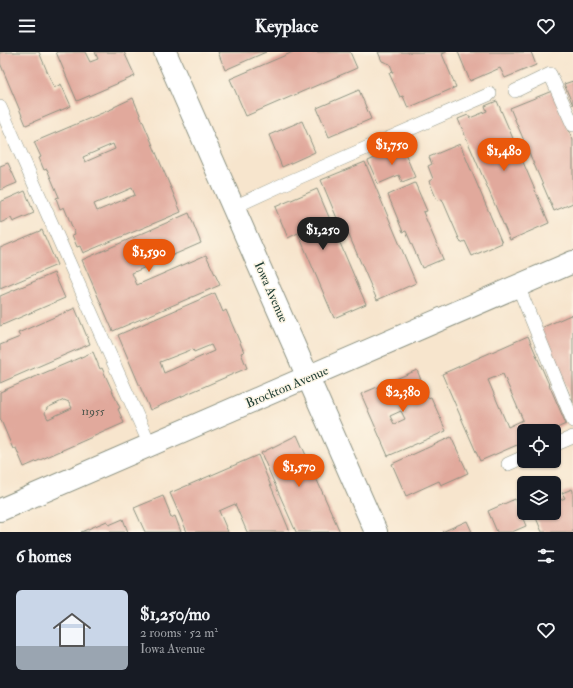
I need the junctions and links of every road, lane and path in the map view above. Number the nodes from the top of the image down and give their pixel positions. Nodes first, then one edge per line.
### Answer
1 (165, 52) edge
2 (515, 91) dead end
3 (490, 94) dead end
4 (0, 107) edge
5 (573, 125) edge
6 (234, 207) junction
7 (573, 262) edge
8 (518, 286) junction
9 (308, 377) junction
10 (573, 421) edge
11 (573, 437) edge
12 (561, 442) edge
13 (150, 446) junction
14 (517, 460) edge
15 (508, 464) dead end
16 (0, 510) edge
17 (376, 532) edge

1 - 6 street, Iowa Avenue
2 - 5 lane
3 - 6 lane
4 - 13 lane
6 - 9 street, Iowa Avenue
7 - 8 street, Brockton Avenue
8 - 9 street, Brockton Avenue
8 - 10 lane
9 - 13 street, Brockton Avenue
9 - 17 street, Iowa Avenue
11 - 12 lane
13 - 16 street, Brockton Avenue
14 - 15 lane

